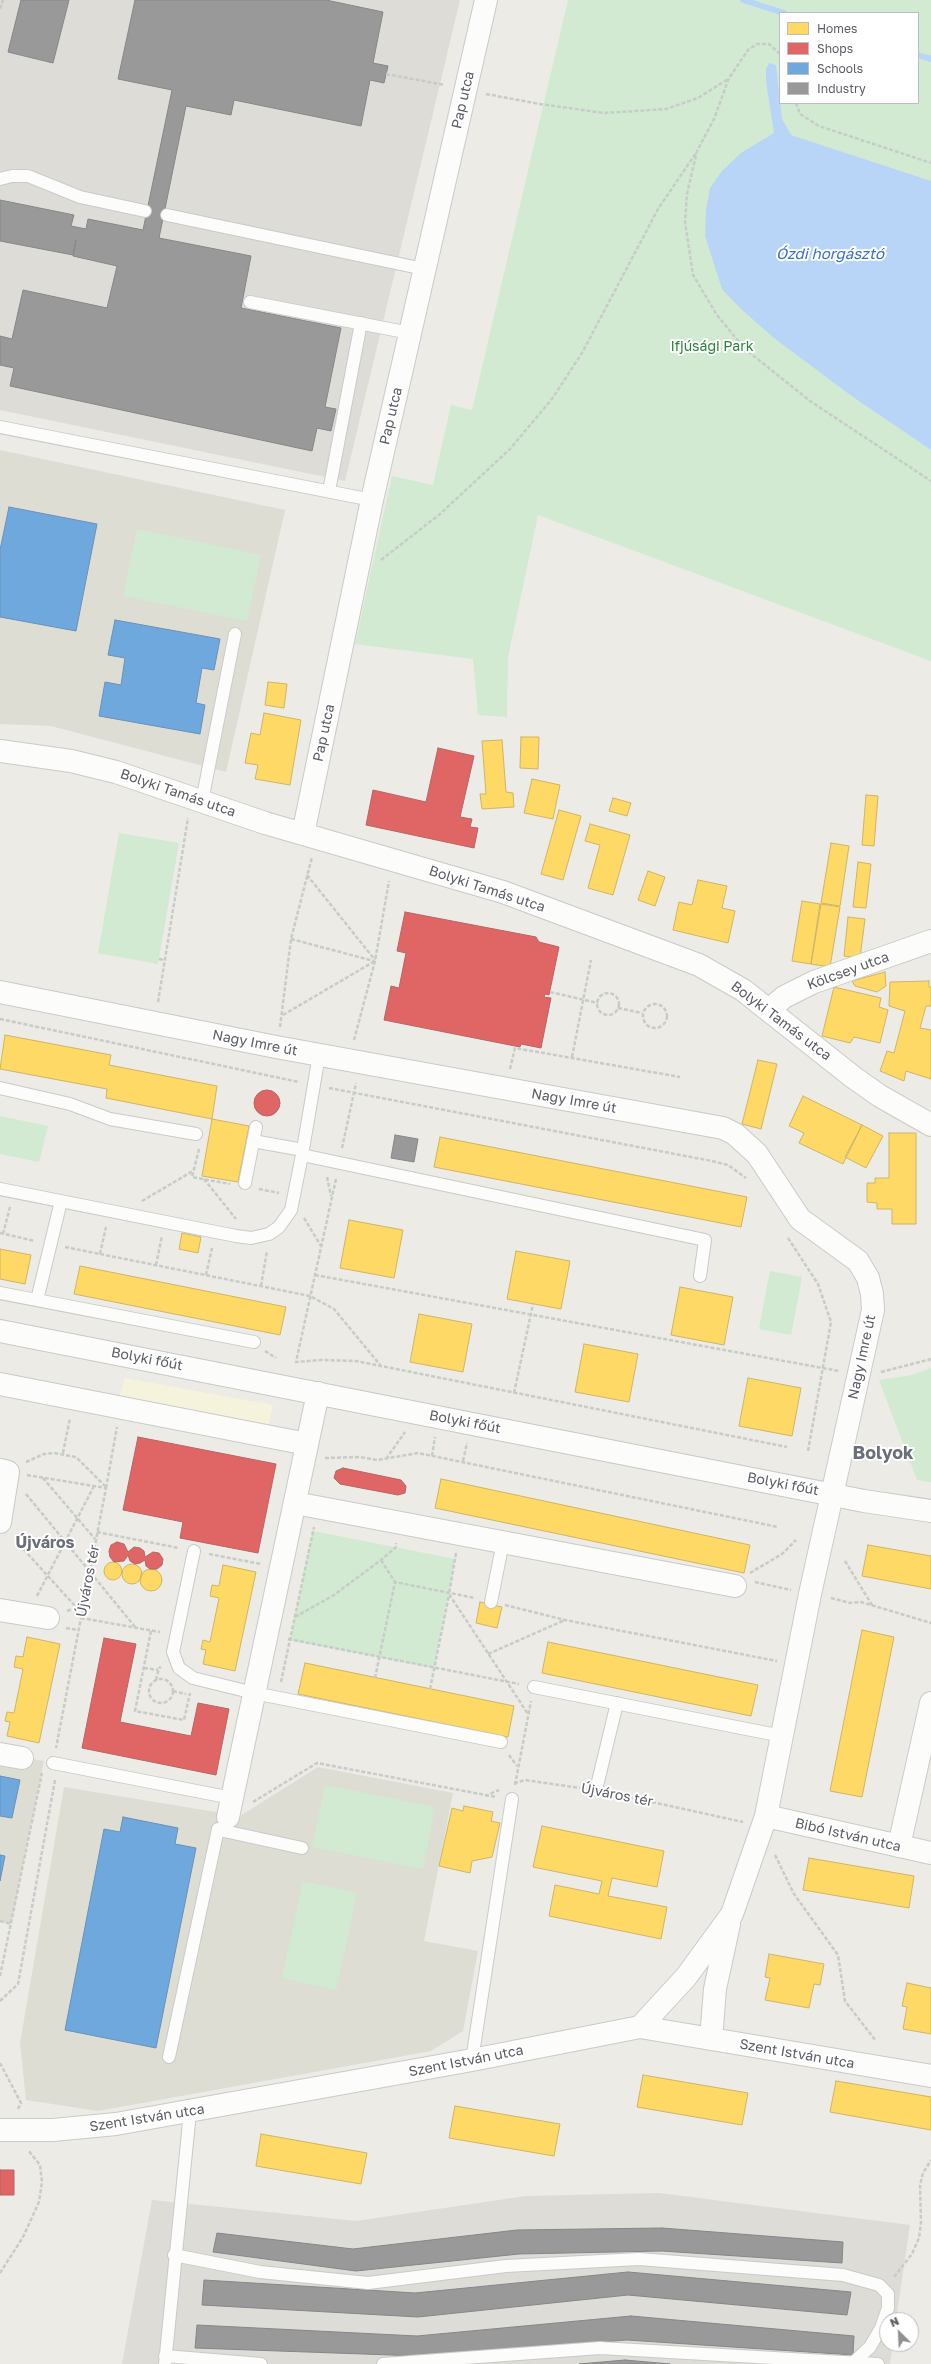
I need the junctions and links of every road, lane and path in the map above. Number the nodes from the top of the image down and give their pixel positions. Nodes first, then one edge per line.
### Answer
1 (3, 0) edge
2 (486, 0) edge
3 (0, 9) edge
4 (779, 53) edge
5 (386, 74) dead end
6 (729, 78) junction
7 (447, 85) dead end
8 (484, 93) dead end
9 (796, 104) edge
10 (697, 151) junction
11 (931, 163) edge
12 (0, 179) edge
13 (145, 211) dead end
14 (167, 215) dead end
15 (424, 269) junction
16 (250, 302) dead end
17 (361, 323) junction
18 (410, 333) junction
19 (0, 427) edge
20 (931, 481) edge
21 (328, 491) junction
22 (372, 500) junction
23 (356, 580) junction
24 (235, 634) dead end
25 (0, 751) edge
26 (197, 800) junction
27 (310, 836) junction
28 (393, 859) junction
29 (307, 874) junction
30 (292, 939) junction
31 (931, 941) edge
32 (159, 959) dead end
33 (165, 960) junction
34 (591, 960) dead end
35 (375, 961) junction
36 (0, 992) edge
37 (550, 992) dead end
38 (583, 999) junction
39 (598, 1003) junction
40 (618, 1008) junction
41 (770, 1009) junction
42 (642, 1013) junction
43 (282, 1015) junction
44 (0, 1019) edge
45 (154, 1023) junction
46 (276, 1047) junction
47 (319, 1055) junction
48 (572, 1057) junction
49 (354, 1061) junction
50 (680, 1077) dead end
51 (314, 1085) junction
52 (0, 1088) edge
53 (506, 1089) junction
54 (354, 1094) junction
55 (931, 1125) edge
56 (256, 1127) dead end
57 (196, 1134) dead end
58 (253, 1141) junction
59 (303, 1153) junction
60 (322, 1160) junction
61 (339, 1163) junction
62 (194, 1171) dead end
63 (204, 1179) dead end
64 (749, 1182) dead end
65 (245, 1183) dead end
66 (0, 1190) edge
67 (13, 1192) junction
68 (332, 1198) junction
69 (293, 1201) junction
70 (61, 1202) junction
71 (115, 1212) junction
72 (165, 1222) junction
73 (215, 1232) junction
74 (784, 1232) dead end
75 (2, 1234) edge
76 (269, 1234) junction
77 (251, 1238) junction
78 (51, 1244) junction
79 (321, 1246) junction
80 (100, 1254) junction
81 (156, 1265) junction
82 (315, 1274) junction
83 (206, 1276) junction
84 (700, 1276) dead end
85 (261, 1286) junction
86 (0, 1293) edge
87 (310, 1296) junction
88 (37, 1300) junction
89 (533, 1304) dead end
90 (530, 1314) junction
91 (0, 1331) edge
92 (254, 1342) dead end
93 (931, 1359) edge
94 (381, 1366) junction
95 (822, 1368) junction
96 (859, 1375) junction
97 (0, 1384) edge
98 (318, 1393) junction
99 (514, 1393) junction
100 (71, 1415) dead end
101 (118, 1424) dead end
102 (405, 1432) dead end
103 (435, 1437) dead end
104 (467, 1442) dead end
105 (787, 1447) dead end
106 (313, 1450) junction
107 (808, 1451) dead end
108 (63, 1453) junction
109 (432, 1456) junction
110 (326, 1458) junction
111 (386, 1459) junction
112 (463, 1461) junction
113 (23, 1464) dead end
114 (325, 1465) dead end
115 (0, 1470) edge
116 (23, 1474) dead end
117 (43, 1477) junction
118 (94, 1486) junction
119 (106, 1488) junction
120 (833, 1494) junction
121 (22, 1497) dead end
122 (294, 1503) junction
123 (318, 1507) junction
124 (931, 1511) edge
125 (77, 1518) junction
126 (400, 1523) junction
127 (9, 1525) edge
128 (778, 1527) dead end
129 (459, 1534) junction
130 (96, 1540) junction
131 (796, 1540) dead end
132 (66, 1541) junction
133 (503, 1542) junction
134 (194, 1551) dead end
135 (209, 1554) dead end
136 (381, 1560) junction
137 (846, 1561) dead end
138 (207, 1562) dead end
139 (90, 1570) junction
140 (48, 1576) junction
141 (396, 1582) junction
142 (736, 1582) junction
143 (449, 1594) junction
144 (810, 1594) junction
145 (491, 1602) junction
146 (873, 1606) junction
147 (76, 1607) dead end
148 (0, 1610) edge
149 (271, 1613) junction
150 (38, 1616) joint
151 (296, 1617) junction
152 (81, 1618) junction
153 (565, 1620) junction
154 (931, 1623) edge
155 (136, 1628) junction
156 (151, 1631) junction
157 (177, 1635) junction
158 (266, 1635) junction
159 (290, 1640) junction
160 (488, 1654) junction
161 (380, 1657) junction
162 (778, 1661) dead end
163 (144, 1668) junction
164 (434, 1668) junction
165 (158, 1670) dead end
166 (193, 1678) junction
167 (375, 1678) dead end
168 (506, 1682) junction
169 (534, 1687) junction
170 (430, 1689) dead end
171 (173, 1691) junction
172 (254, 1693) junction
173 (189, 1695) junction
174 (278, 1697) junction
175 (617, 1703) junction
176 (931, 1703) edge
177 (528, 1714) junction
178 (782, 1736) junction
179 (500, 1742) dead end
180 (0, 1754) edge
181 (22, 1758) dead end
182 (52, 1763) junction
183 (515, 1783) junction
184 (509, 1785) dead end
185 (503, 1788) dead end
186 (596, 1790) junction
187 (512, 1799) joint
188 (228, 1815) junction
189 (758, 1820) junction
190 (899, 1846) junction
191 (302, 1848) dead end
192 (931, 1853) edge
193 (774, 1854) dead end
194 (732, 1914) junction
195 (0, 1921) edge
196 (4, 1922) junction
197 (0, 1924) edge
198 (11, 1924) junction
199 (0, 1976) edge
200 (0, 2001) edge
201 (640, 2027) junction
202 (711, 2039) junction
203 (876, 2041) dead end
204 (170, 2057) dead end
205 (472, 2060) junction
206 (0, 2063) edge
207 (931, 2076) edge
208 (21, 2103) dead end
209 (190, 2112) junction
210 (10, 2130) edge
211 (931, 2160) edge
212 (174, 2256) junction
213 (0, 2273) edge
214 (888, 2294) junction
215 (165, 2360) edge
216 (854, 2362) junction
217 (261, 2364) edge
218 (383, 2364) edge
219 (878, 2364) edge

1 - 3 path
2 - 15 street, Pap utca
4 - 6 path
5 - 7 path
6 - 8 path
6 - 10 path
9 - 11 path
10 - 20 path
10 - 23 path
12 - 13 lane
14 - 15 lane
15 - 18 street, Pap utca
16 - 17 lane
17 - 18 lane
17 - 21 lane
18 - 22 street, Pap utca
19 - 21 lane
21 - 22 lane
22 - 23 street, Pap utca
23 - 27 street, Pap utca
24 - 26 lane
25 - 26 street, Bolyki Tamás utca
26 - 27 street, Bolyki Tamás utca
26 - 33 path
27 - 28 street, Bolyki Tamás utca
27 - 29 path
28 - 35 path
28 - 41 street, Bolyki Tamás utca
29 - 30 path
29 - 35 path
30 - 35 path
30 - 43 path
31 - 41 street, Kölcsey utca
32 - 33 path
33 - 45 path
34 - 38 path
35 - 43 path
35 - 49 path
36 - 45 street, Nagy Imre út
37 - 38 path
38 - 39 path
38 - 48 path
39 - 40 path
39 - 40 path
40 - 42 path
41 - 55 street, Bolyki Tamás utca
42 - 42 path
43 - 46 path
44 - 51 path
45 - 46 street, Nagy Imre út
46 - 47 street, Nagy Imre út
47 - 49 street, Nagy Imre út
47 - 51 lane
48 - 50 path
48 - 53 path
49 - 53 street, Nagy Imre út
49 - 54 path
51 - 54 path
51 - 59 lane
52 - 57 lane
53 - 96 street, Nagy Imre út
54 - 61 path
54 - 64 path
56 - 58 lane
58 - 59 lane
58 - 65 lane
59 - 60 lane
59 - 69 lane
60 - 61 lane
60 - 68 path
61 - 68 path
61 - 84 lane
62 - 71 path
63 - 77 path
66 - 67 lane
67 - 70 lane
67 - 75 path
68 - 79 path
69 - 76 lane
69 - 79 path
70 - 71 lane
70 - 78 lane
71 - 72 lane
71 - 80 path
72 - 73 lane
72 - 81 path
73 - 77 lane
73 - 83 path
74 - 95 path
75 - 78 path
76 - 77 lane
76 - 85 path
78 - 80 path
78 - 88 lane
79 - 82 path
80 - 81 path
81 - 83 path
82 - 87 path
82 - 90 path
83 - 85 path
85 - 87 path
86 - 88 lane
87 - 94 path
87 - 94 path
88 - 92 lane
89 - 90 path
90 - 95 path
90 - 99 path
91 - 98 street, Bolyki főút
93 - 96 path
94 - 99 path
95 - 96 path
95 - 107 path
96 - 120 street, Nagy Imre út
97 - 106 street
98 - 106 street
98 - 120 street, Bolyki főút
99 - 105 path
100 - 108 path
101 - 119 path, Újváros tér
102 - 111 path
103 - 109 path
104 - 112 path
106 - 110 path
106 - 122 street
108 - 113 path
108 - 119 path
109 - 111 path
109 - 112 path
110 - 111 path
110 - 114 path
112 - 128 path
115 - 127 street
116 - 117 path
117 - 118 path
117 - 125 path
118 - 119 path
118 - 125 path
119 - 130 path, Újváros tér
120 - 124 street, Bolyki főút
120 - 144 street, Nagy Imre út
121 - 132 path
122 - 123 street
122 - 149 street
123 - 126 street
123 - 151 path
125 - 130 path
125 - 132 path
126 - 129 street
126 - 136 path
127 - 140 path
129 - 133 street
129 - 143 path
130 - 139 path, Újváros tér
131 - 142 path
132 - 139 path
132 - 140 path
133 - 142 street
133 - 145 lane
134 - 157 lane
135 - 138 path
136 - 141 path
136 - 151 path
137 - 146 path
139 - 152 path, Újváros tér
139 - 155 path
140 - 147 path
140 - 150 path
141 - 143 path
141 - 161 path
142 - 144 path
143 - 145 path
143 - 160 path
143 - 164 path
144 - 146 path
144 - 178 street, Nagy Imre út
145 - 153 path
146 - 154 path
148 - 150 street
149 - 151 path
149 - 158 street
151 - 159 path
152 - 155 path
152 - 182 path, Újváros tér
153 - 160 path
153 - 162 path
155 - 156 path
156 - 157 path
156 - 163 path
157 - 166 lane
158 - 159 path
158 - 172 street
159 - 161 path
159 - 174 path
160 - 168 path
161 - 164 path
161 - 167 path
163 - 165 path
163 - 173 path
164 - 168 path
164 - 170 path
166 - 172 lane
166 - 173 path
168 - 169 path
168 - 177 path
169 - 175 lane
169 - 177 path
171 - 171 path
171 - 173 path
172 - 174 lane
172 - 188 street
174 - 179 lane
175 - 178 lane
175 - 186 lane
176 - 190 street
177 - 183 path
178 - 189 street, Nagy Imre út
180 - 181 street
182 - 188 lane
182 - 198 path
182 - 200 path
183 - 184 path, Újváros tér
183 - 186 path, Újváros tér
183 - 187 path
185 - 188 path
186 - 189 path, Újváros tér
187 - 205 lane
188 - 191 lane
188 - 204 lane
189 - 190 street, Bibó István utca
189 - 194 street, Nagy Imre út
190 - 192 street, Bibó István utca
193 - 203 path
194 - 201 street
194 - 202 street
195 - 196 path
196 - 197 path
196 - 198 path
198 - 199 path
201 - 202 street, Szent István utca
201 - 205 street, Szent István utca
202 - 207 street, Szent István utca
205 - 209 street, Szent István utca
206 - 208 path
209 - 210 street, Szent István utca
209 - 212 lane
210 - 213 path
211 - 214 path
212 - 214 lane
212 - 215 lane
214 - 216 lane
215 - 217 lane
216 - 218 lane
216 - 219 lane

